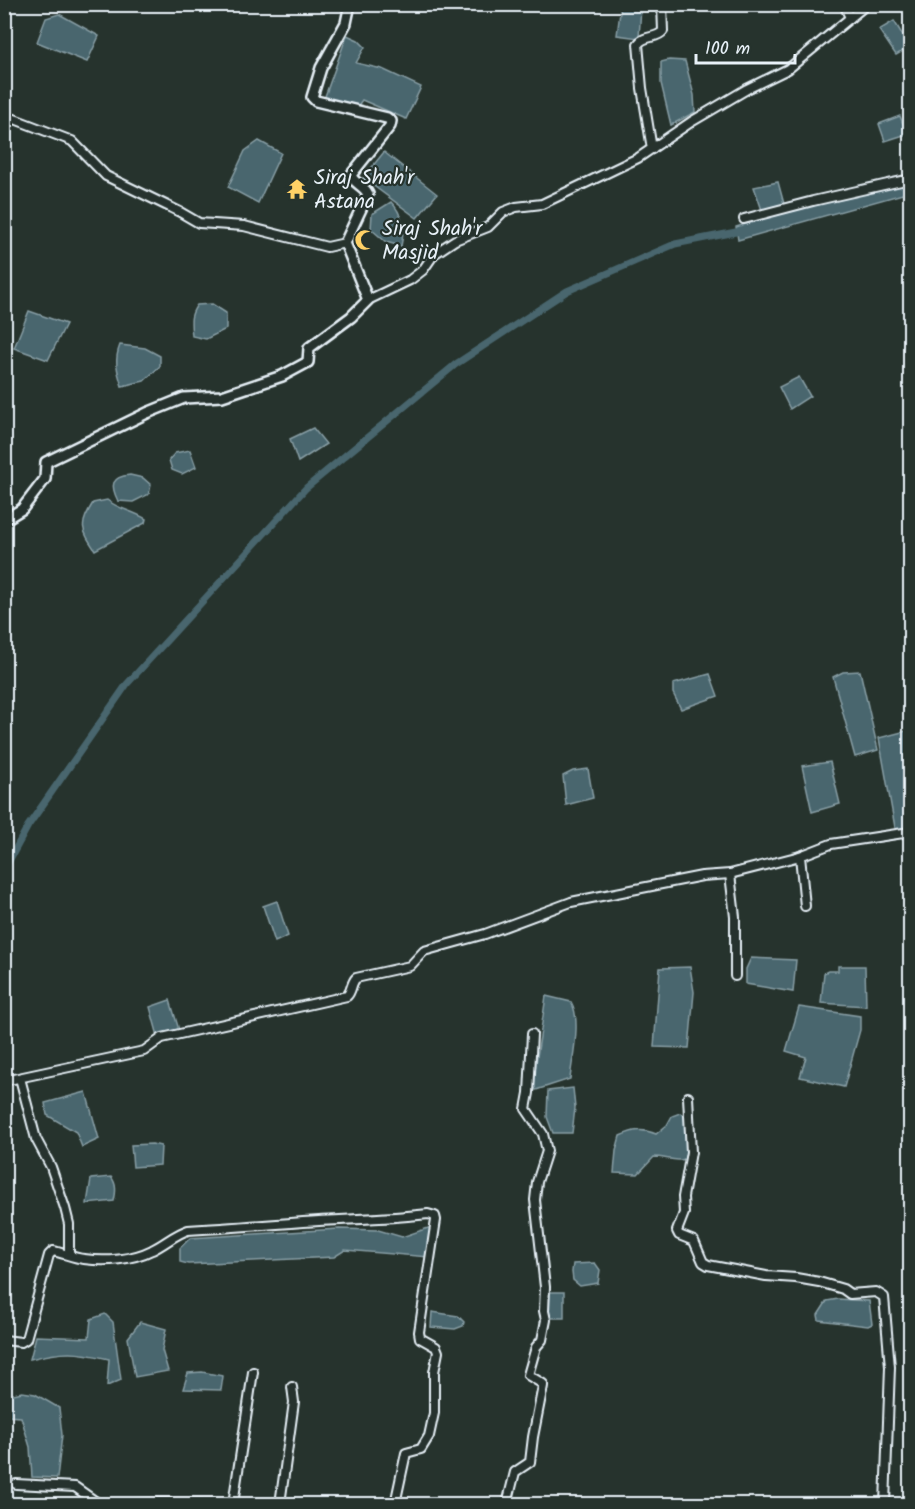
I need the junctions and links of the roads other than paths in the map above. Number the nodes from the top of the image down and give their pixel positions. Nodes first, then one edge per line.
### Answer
1 (350, 4) edge
2 (662, 4) edge
3 (844, 4) edge
4 (867, 4) edge
5 (850, 18) junction
6 (4, 115) edge
7 (652, 149) junction
8 (910, 179) edge
9 (744, 219) dead end
10 (345, 243) junction
11 (368, 300) junction
12 (4, 520) edge
13 (910, 832) edge
14 (800, 856) junction
15 (730, 874) junction
16 (805, 906) dead end
17 (735, 976) dead end
18 (532, 1034) dead end
19 (20, 1078) junction
20 (4, 1081) edge
21 (688, 1097) dead end
22 (69, 1254) junction
23 (4, 1340) edge
24 (253, 1372) dead end
25 (292, 1387) dead end
26 (16, 1484) dead end
27 (99, 1504) edge
28 (134, 1504) edge
29 (233, 1504) edge
30 (241, 1504) edge
31 (280, 1504) edge
32 (395, 1504) edge
33 (507, 1504) edge
34 (885, 1504) edge

1 - 10 street
2 - 7 street
3 - 5 street
4 - 5 street
5 - 7 street
6 - 10 street
7 - 11 street
8 - 9 street
10 - 11 street
11 - 12 street
13 - 14 street
14 - 15 street
14 - 16 street
15 - 17 street
15 - 19 street
18 - 33 street
19 - 20 street
19 - 22 street
21 - 34 street
22 - 23 street
22 - 32 street
24 - 29 street
25 - 31 street
26 - 27 street
28 - 29 street
29 - 30 street

